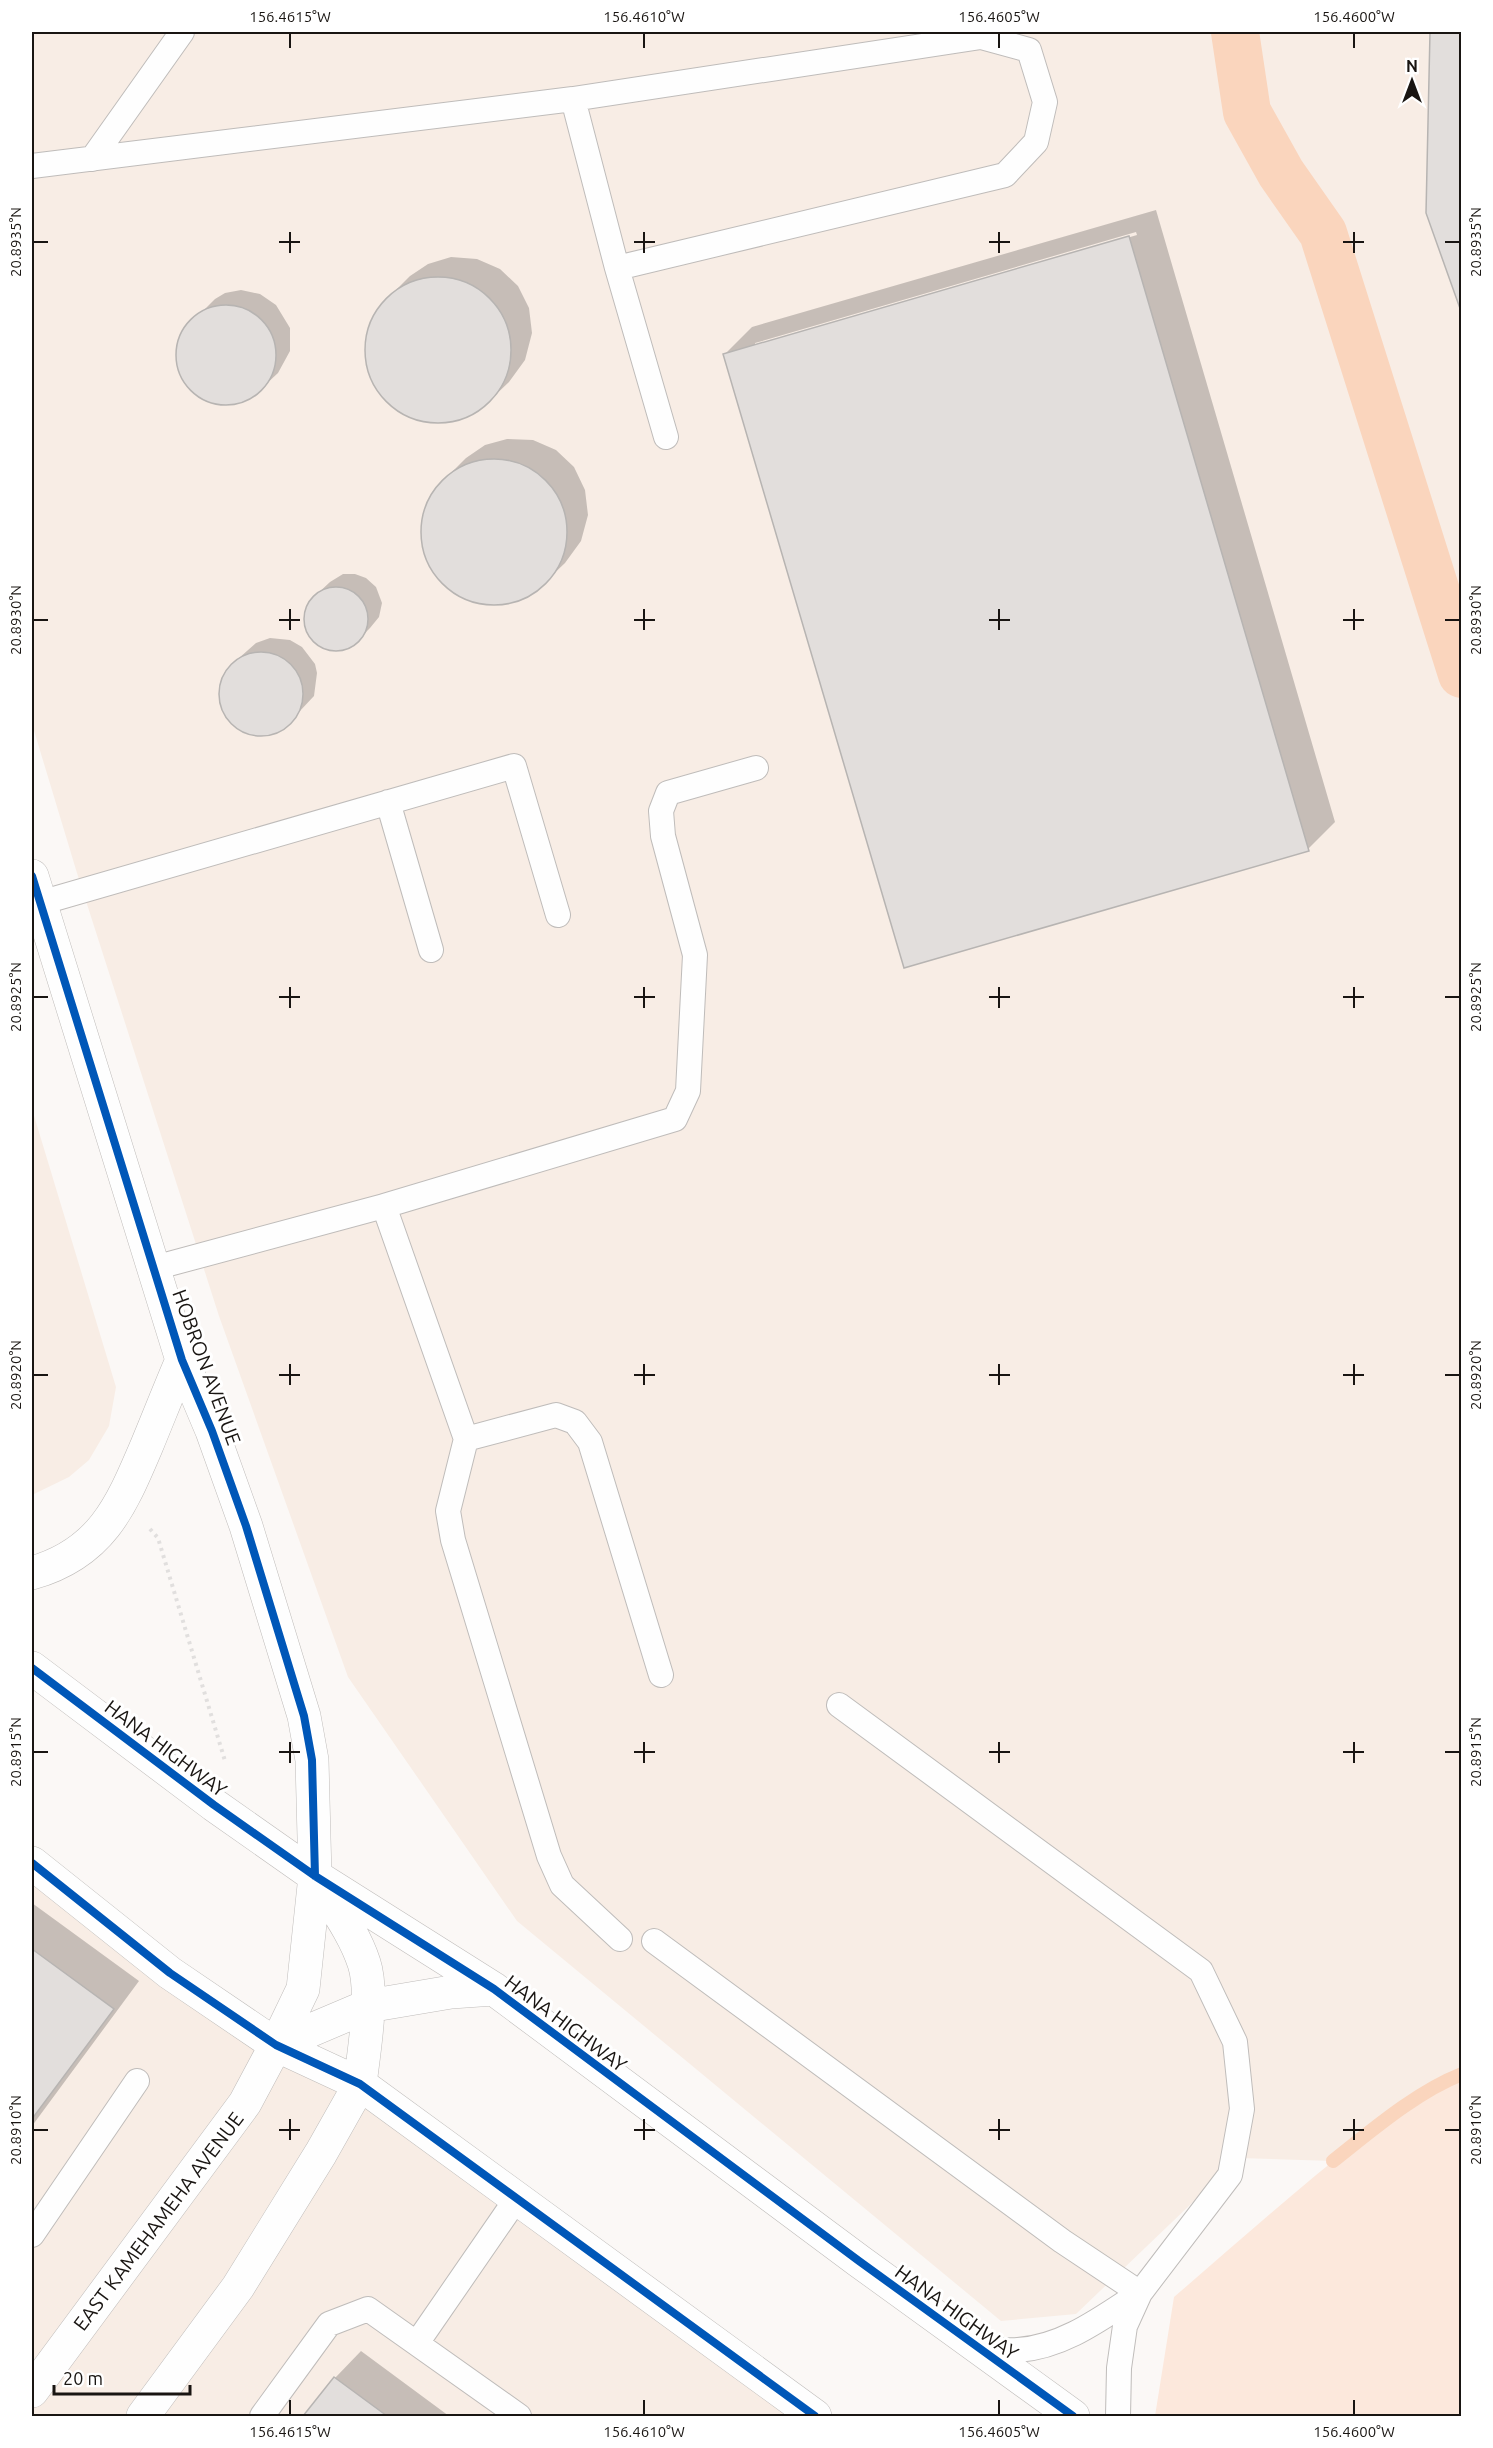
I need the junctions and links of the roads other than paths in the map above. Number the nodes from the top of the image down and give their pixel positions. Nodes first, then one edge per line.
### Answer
1 (182, 32) edge
2 (573, 99) junction
3 (92, 159) junction
4 (32, 166) edge
5 (617, 268) junction
6 (666, 437) dead end
7 (756, 768) dead end
8 (388, 802) junction
9 (36, 889) edge
10 (558, 915) dead end
11 (431, 950) dead end
12 (384, 1206) junction
13 (154, 1268) junction
14 (182, 1360) junction
15 (466, 1439) junction
16 (32, 1573) edge
17 (32, 1668) edge
18 (661, 1675) dead end
19 (839, 1705) dead end
20 (32, 1863) edge
21 (315, 1876) junction
22 (620, 1939) dead end
23 (654, 1941) dead end
24 (494, 1989) junction
25 (368, 2006) junction
26 (276, 2045) junction
27 (137, 2081) dead end
28 (360, 2084) junction
29 (517, 2198) junction
30 (32, 2235) edge
31 (1140, 2293) junction
32 (417, 2343) junction
33 (981, 2349) junction
34 (32, 2391) edge
35 (143, 2416) edge
36 (261, 2416) edge
37 (519, 2416) edge
38 (815, 2416) edge
39 (1073, 2416) edge
40 (1118, 2416) edge

1 - 3 lane
2 - 3 lane
2 - 5 lane
2 - 5 lane
3 - 4 lane
5 - 6 lane
7 - 12 lane
8 - 9 lane
8 - 10 lane
8 - 11 lane
9 - 13 main road, HOBRON AVENUE
12 - 13 lane
12 - 15 lane
13 - 14 main road, HOBRON AVENUE
14 - 16 main road
14 - 21 main road, HOBRON AVENUE
15 - 18 lane
15 - 22 lane
17 - 21 main road, HANA HIGHWAY
19 - 31 lane
20 - 26 main road
21 - 24 main road, HANA HIGHWAY
21 - 25 main road
21 - 26 main road, HOBRON AVENUE
23 - 31 lane
24 - 25 main road
24 - 33 main road, HANA HIGHWAY
25 - 26 main road
25 - 28 main road
26 - 28 main road
26 - 34 main road, EAST KAMEHAMEHA AVENUE
27 - 30 lane
28 - 29 main road
28 - 35 main road
29 - 32 lane
29 - 38 main road
31 - 33 lane
31 - 40 lane
32 - 36 lane
32 - 37 lane
33 - 39 main road, HANA HIGHWAY

